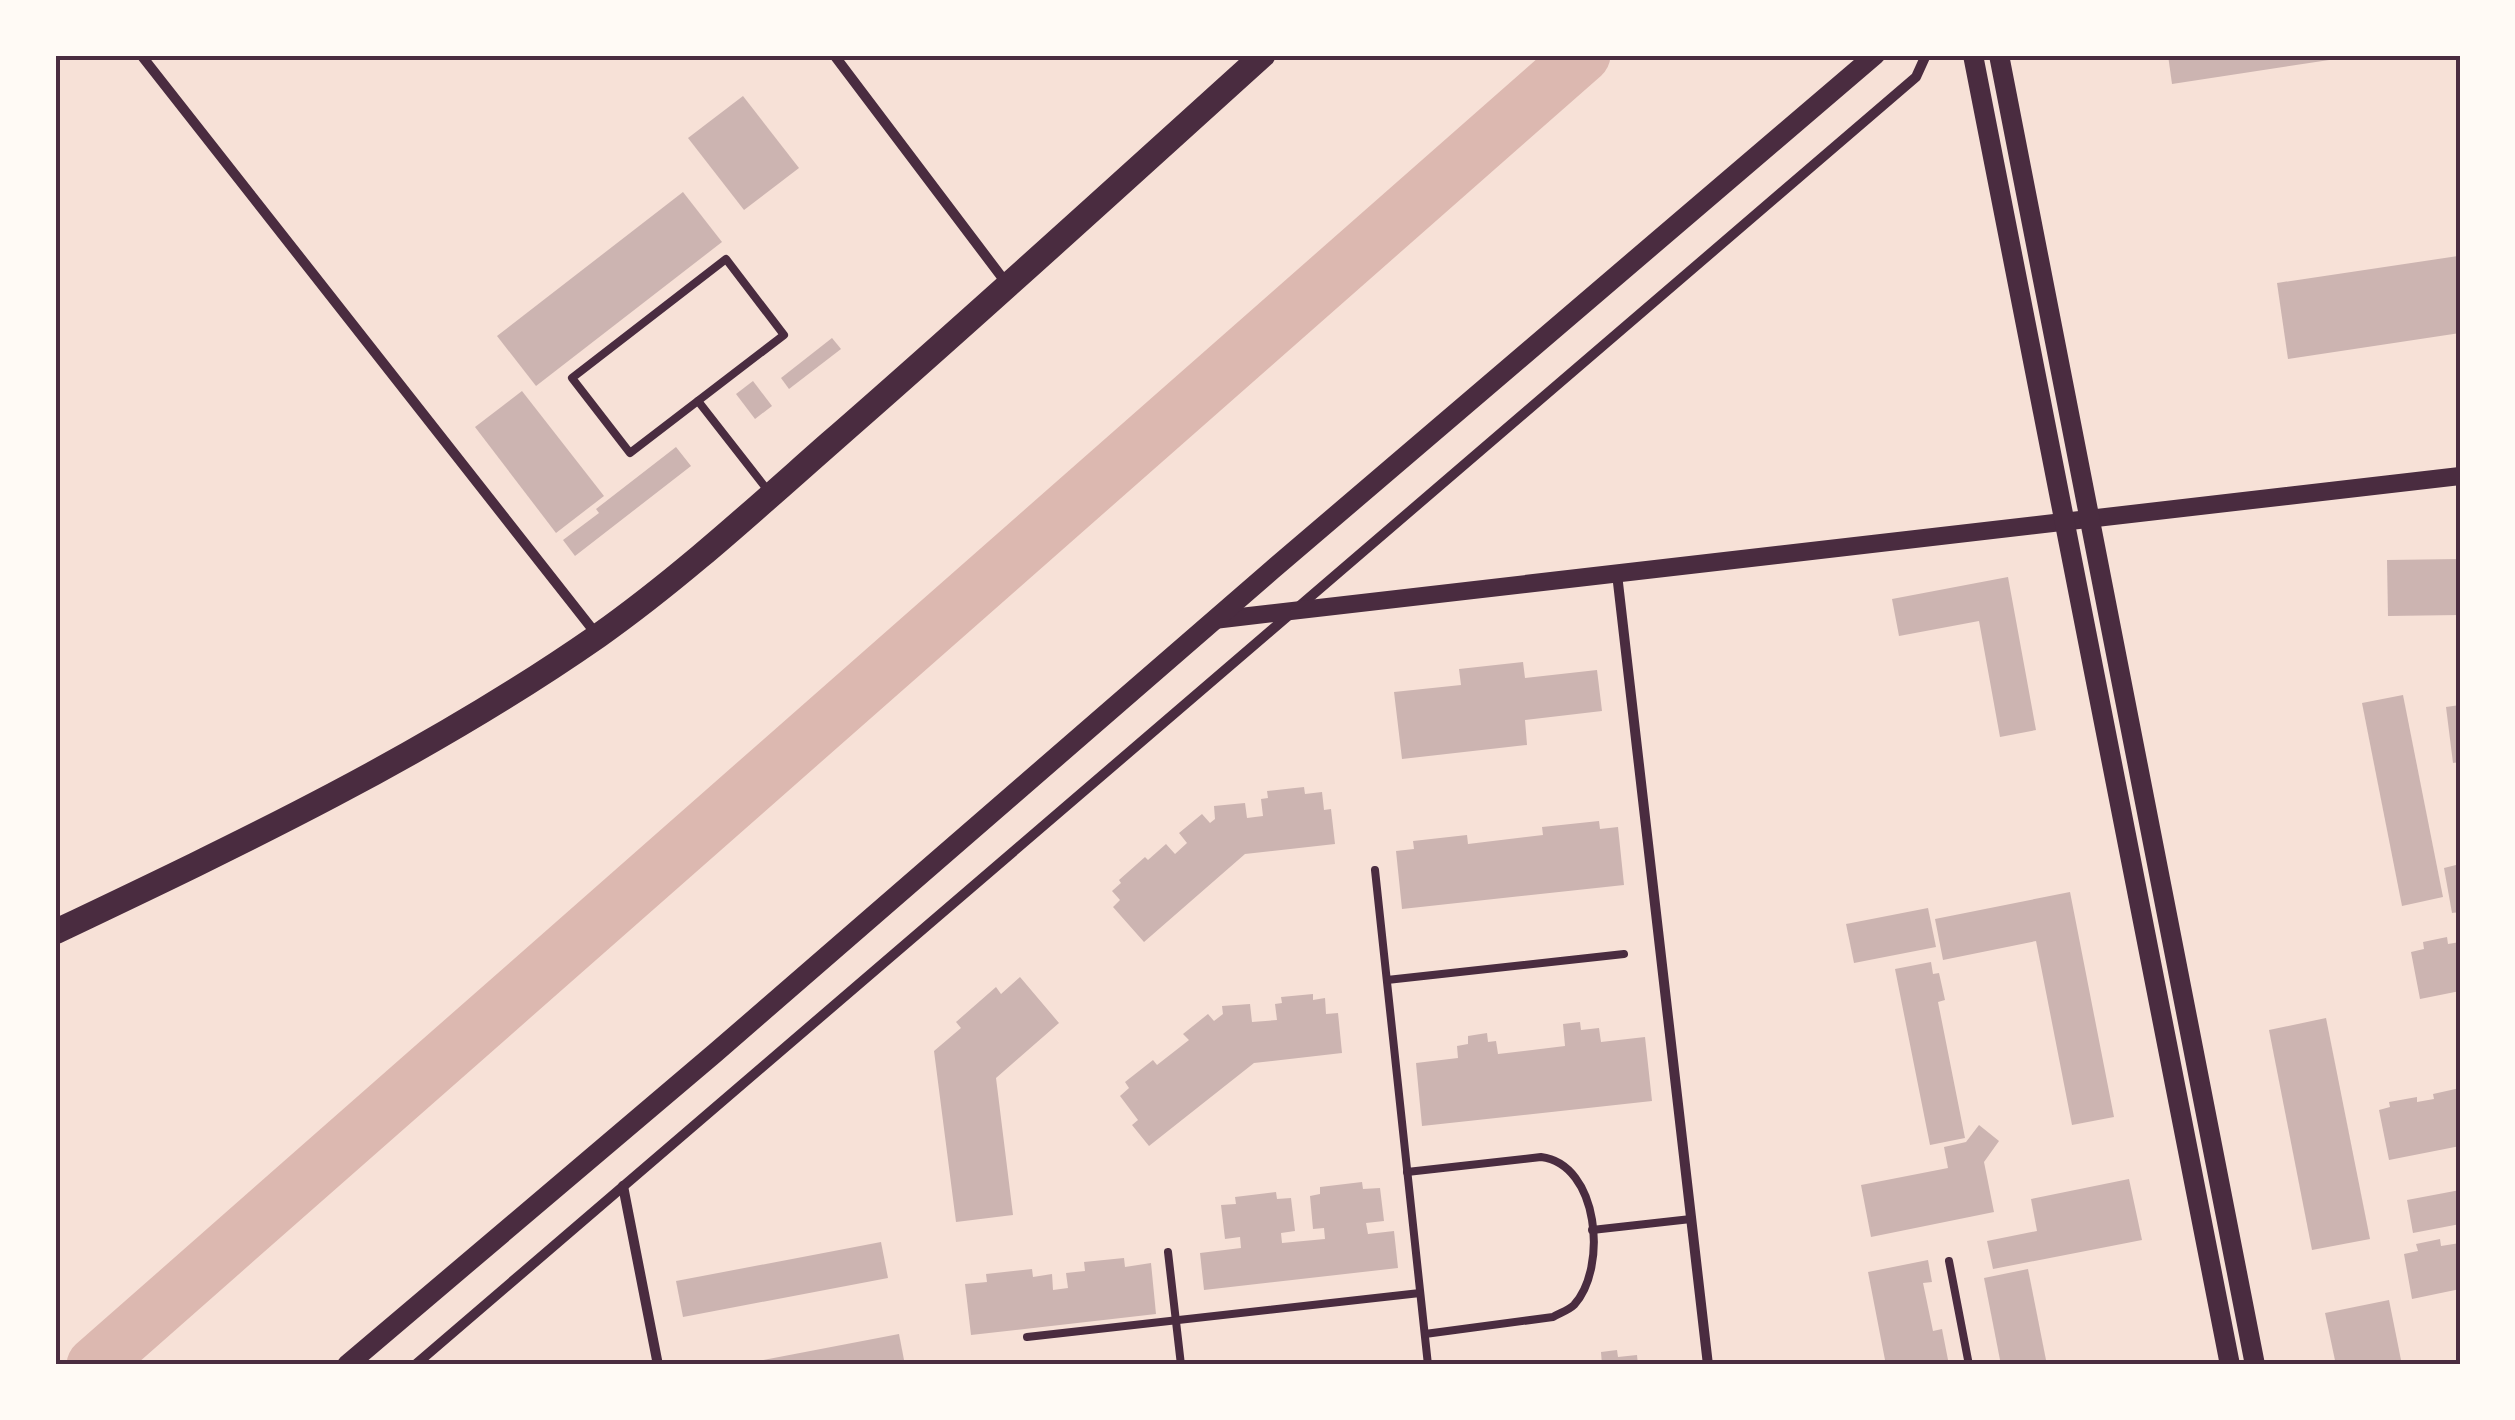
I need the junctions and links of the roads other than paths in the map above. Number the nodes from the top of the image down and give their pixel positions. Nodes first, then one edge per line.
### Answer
1 (141, 55) edge
2 (834, 55) edge
3 (1263, 55) edge
4 (1875, 55) edge
5 (1926, 55) edge
6 (1973, 55) edge
7 (1999, 55) edge
8 (1008, 284) junction
9 (698, 401) junction
10 (2460, 476) edge
11 (771, 494) junction
12 (2090, 520) junction
13 (2065, 523) junction
14 (1618, 574) junction
15 (1290, 612) junction
16 (1214, 620) junction
17 (598, 636) junction
18 (1375, 870) dead end
19 (55, 932) edge
20 (1624, 954) dead end
21 (1387, 980) junction
22 (1407, 1172) junction
23 (623, 1186) junction
24 (1691, 1219) junction
25 (1592, 1230) junction
26 (1168, 1252) dead end
27 (1949, 1261) dead end
28 (1420, 1293) junction
29 (1176, 1320) junction
30 (1425, 1334) junction
31 (1026, 1337) dead end
32 (366, 1357) edge
33 (346, 1365) edge
34 (415, 1365) edge
35 (658, 1365) edge
36 (1180, 1365) edge
37 (1428, 1365) edge
38 (1708, 1365) edge
39 (1969, 1365) edge
40 (2230, 1365) edge
41 (2255, 1365) edge

1 - 17 street
2 - 8 street
3 - 8 highway
4 - 16 main road
5 - 15 street
6 - 13 main road
7 - 12 main road
8 - 11 highway
9 - 9 lane
9 - 11 lane
10 - 12 street
11 - 17 highway
12 - 13 street
12 - 41 main road
13 - 14 street
13 - 40 main road
14 - 15 street
14 - 24 street
15 - 16 street
15 - 23 street
16 - 32 main road
17 - 19 highway
18 - 21 lane
20 - 21 lane
21 - 22 lane
22 - 25 lane
22 - 28 lane
23 - 34 street
23 - 35 street
24 - 25 lane
24 - 38 street
25 - 30 lane
26 - 29 lane
27 - 39 lane
28 - 29 lane
28 - 30 lane
29 - 31 lane
29 - 36 lane
30 - 37 lane
32 - 33 main road

